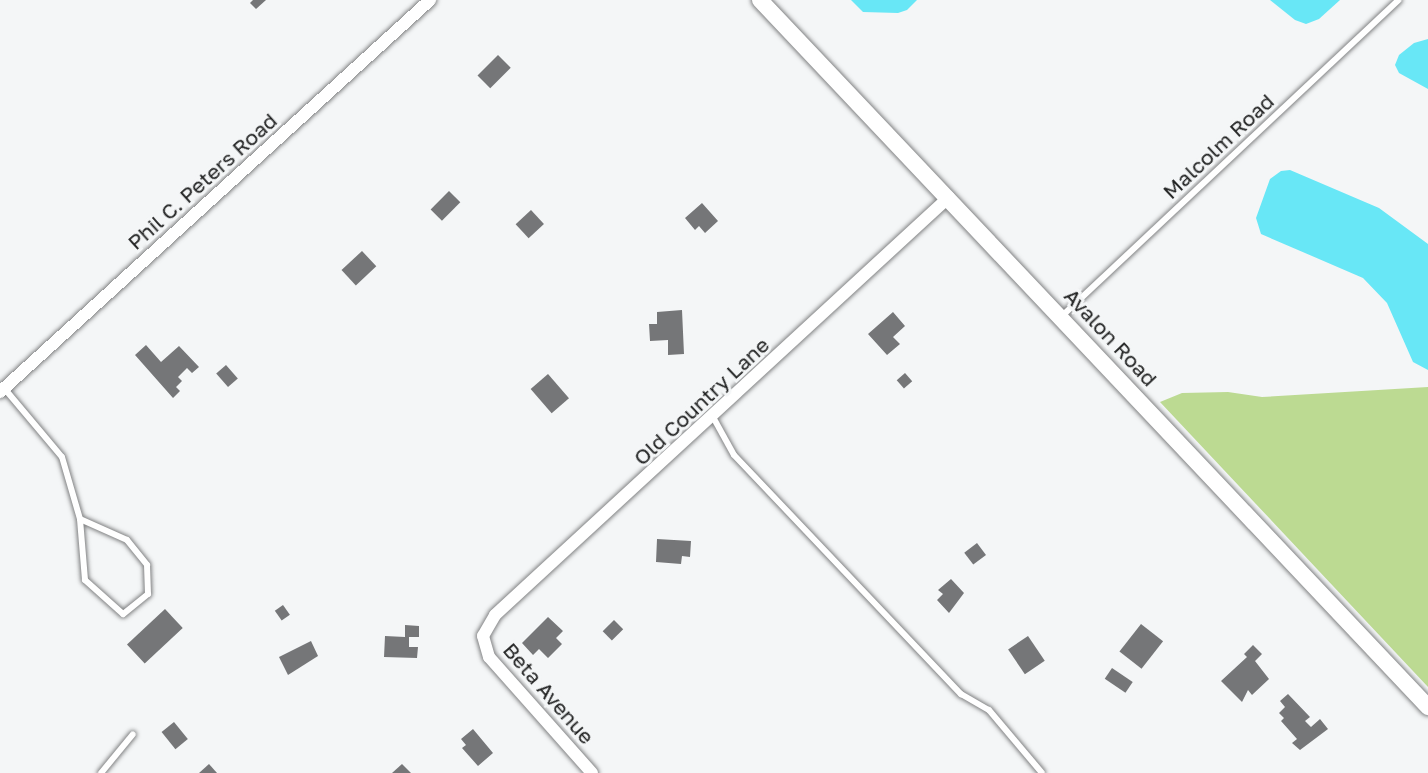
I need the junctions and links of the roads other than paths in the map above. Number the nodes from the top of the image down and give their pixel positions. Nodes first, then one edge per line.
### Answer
1 (430, 0) edge
2 (760, 0) edge
3 (1399, 0) edge
4 (949, 197) junction
5 (1061, 317) junction
6 (2, 390) edge
7 (713, 417) junction
8 (80, 519) junction
9 (483, 636) joint
10 (1428, 707) edge
11 (133, 734) dead end
12 (101, 773) edge
13 (592, 773) edge
14 (1042, 773) edge

1 - 6 street, Phil C. Peters Road
2 - 4 main road, Avalon Road
3 - 5 lane, Malcolm Road
4 - 5 main road, Avalon Road
4 - 7 street, Old Country Lane
5 - 10 main road, Avalon Road
6 - 8 lane
7 - 9 street, Old Country Lane
7 - 14 lane
8 - 8 lane
9 - 13 street, Beta Avenue
11 - 12 lane

